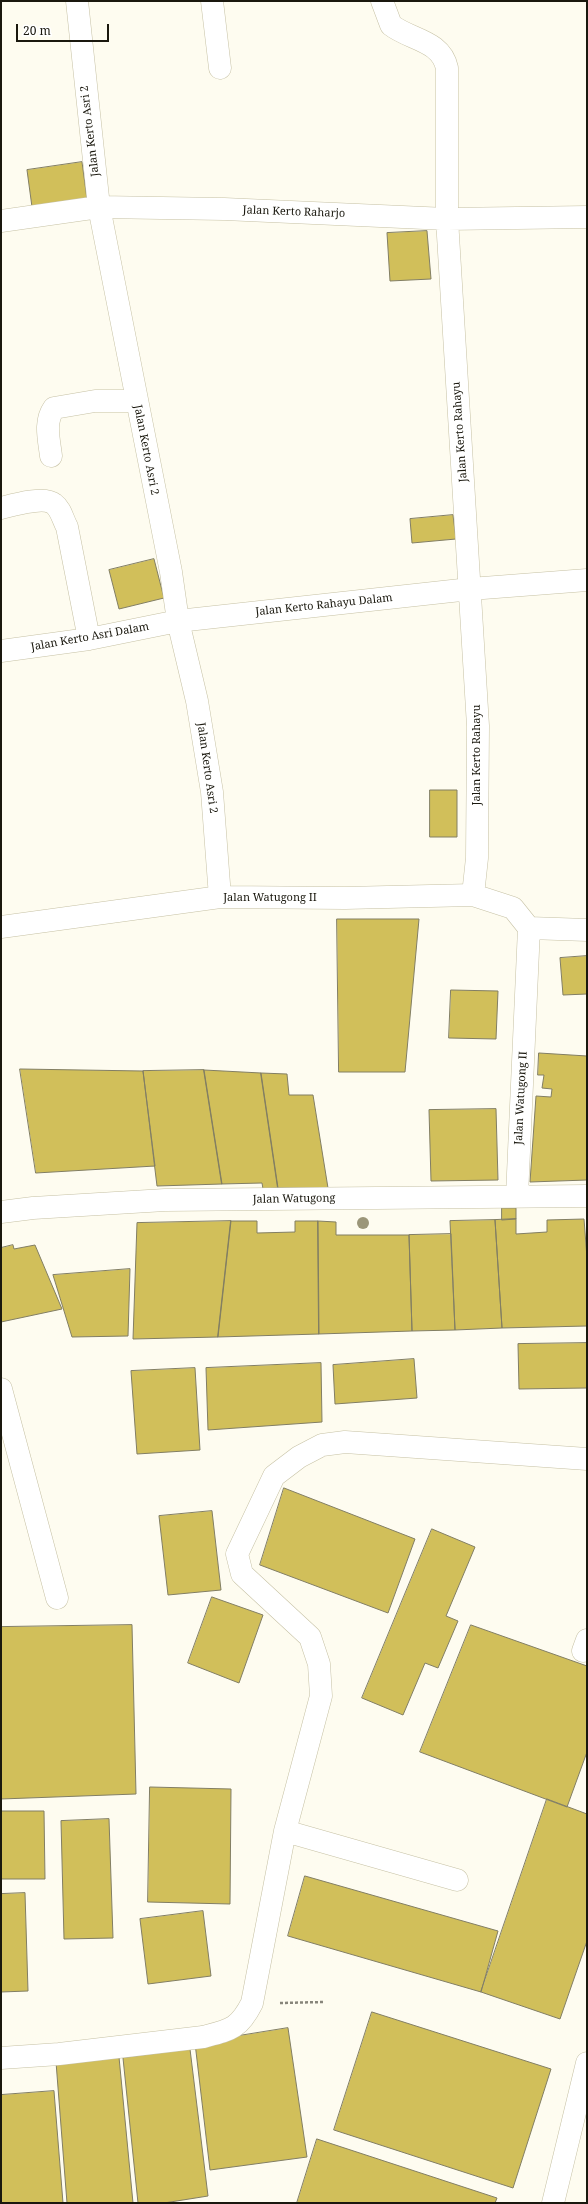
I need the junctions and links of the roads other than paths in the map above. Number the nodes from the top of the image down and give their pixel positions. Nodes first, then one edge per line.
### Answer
1 (77, 1) edge
2 (212, 1) edge
3 (382, 1) edge
4 (220, 68) dead end
5 (100, 207) junction
6 (587, 217) edge
7 (447, 219) junction
8 (1, 221) edge
9 (137, 401) junction
10 (51, 456) dead end
11 (1, 508) edge
12 (587, 580) edge
13 (470, 589) junction
14 (178, 621) junction
15 (89, 639) junction
16 (1, 651) edge
17 (473, 895) junction
18 (220, 897) junction
19 (1, 927) edge
20 (529, 928) junction
21 (587, 930) edge
22 (516, 1196) junction
23 (587, 1196) edge
24 (1, 1212) edge
25 (1, 1389) edge
26 (587, 1459) edge
27 (57, 1598) dead end
28 (285, 1831) junction
29 (457, 1880) dead end
30 (1, 2058) edge
31 (587, 2063) edge
32 (553, 2203) edge

1 - 5 street, Jalan Kerto Asri 2
2 - 4 street
3 - 7 street, Jalan Kerto Rahayu
5 - 7 street, Jalan Kerto Raharjo
5 - 8 street, Jalan Kerto Raharjo
5 - 9 street, Jalan Kerto Asri 2
6 - 7 street, Jalan Kerto Raharjo
7 - 13 street, Jalan Kerto Rahayu
9 - 10 street
9 - 14 street, Jalan Kerto Asri 2
11 - 15 street
12 - 13 street, Jalan Kerto Rahayu Dalam
13 - 14 street, Jalan Kerto Rahayu Dalam
13 - 17 street, Jalan Kerto Rahayu
14 - 15 street, Jalan Kerto Asri Dalam
14 - 18 street, Jalan Kerto Asri 2
15 - 16 street, Jalan Kerto Asri Dalam
17 - 18 street, Jalan Watugong II
17 - 20 street, Jalan Watugong II
18 - 19 street, Jalan Watugong II
20 - 21 street
20 - 22 street, Jalan Watugong II
22 - 23 street, Jalan Watugong
22 - 24 street, Jalan Watugong
25 - 27 street
26 - 28 street
28 - 29 street
28 - 30 street
31 - 32 street

